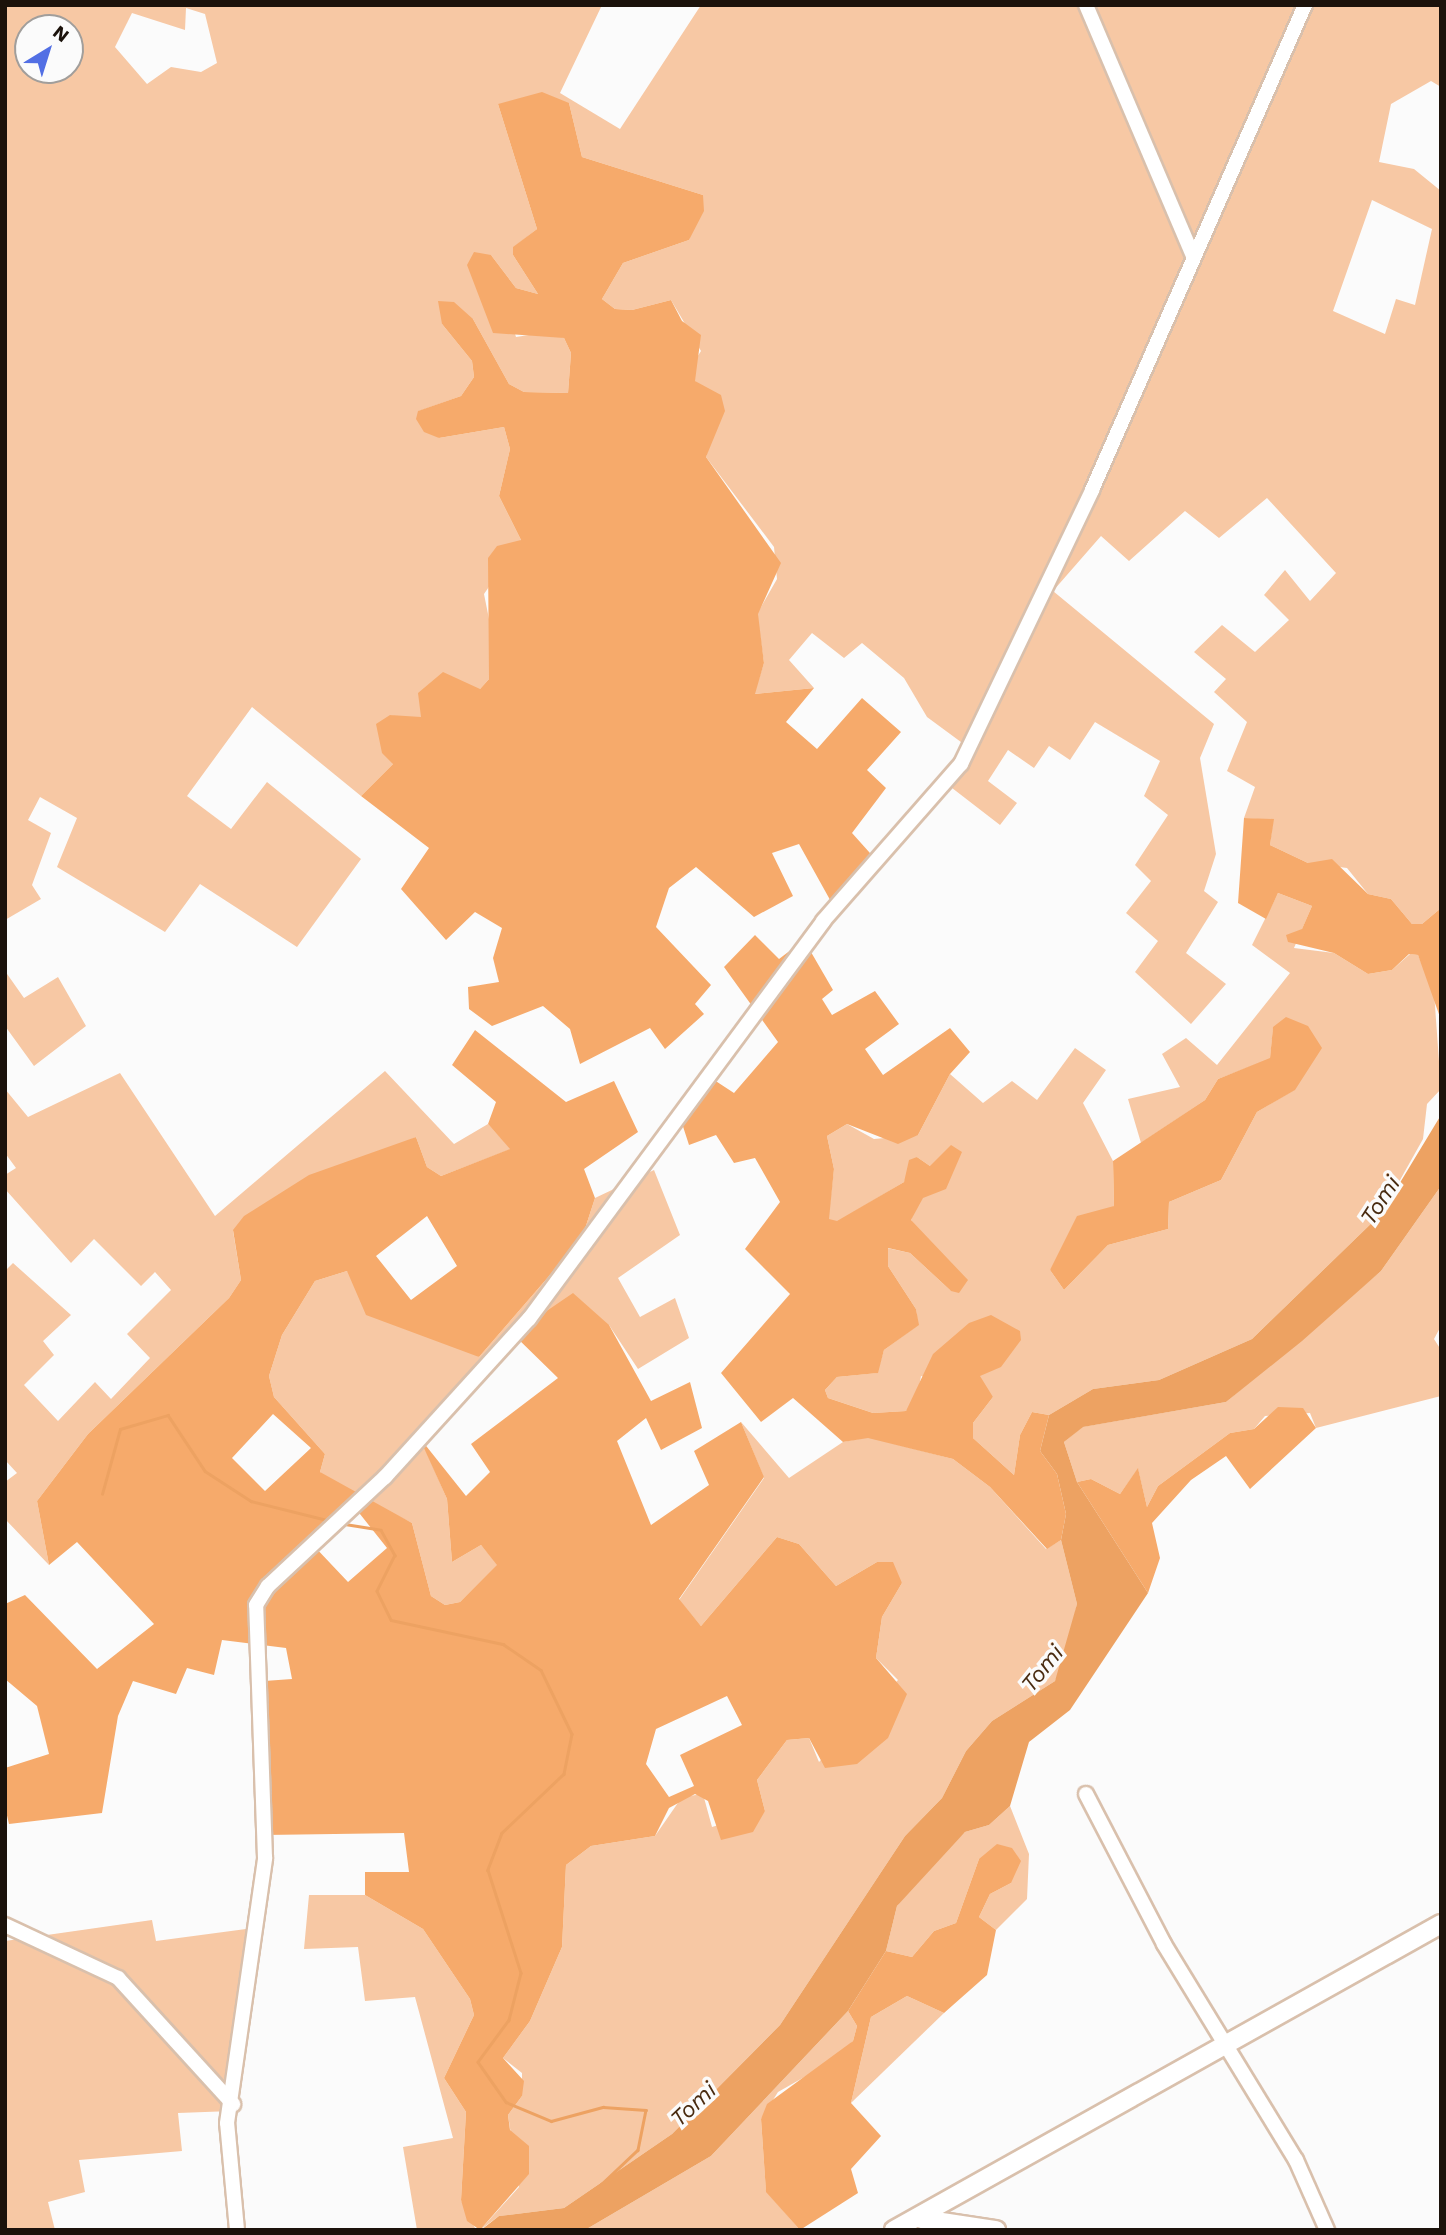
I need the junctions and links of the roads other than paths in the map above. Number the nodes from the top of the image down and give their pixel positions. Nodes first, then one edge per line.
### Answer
1 (1086, 5) edge
2 (1305, 5) edge
3 (1192, 254) junction
4 (1086, 1794) dead end
5 (1441, 1924) edge
6 (5, 1925) edge
7 (1222, 2044) junction
8 (233, 2104) junction
9 (915, 2220) junction
10 (989, 2229) edge
11 (237, 2230) edge
12 (894, 2230) edge
13 (1327, 2230) edge

1 - 3 street
2 - 3 street
3 - 8 street
4 - 7 street
5 - 7 main road
6 - 8 street
7 - 9 main road
7 - 13 street
8 - 11 street
9 - 10 main road
9 - 12 main road

